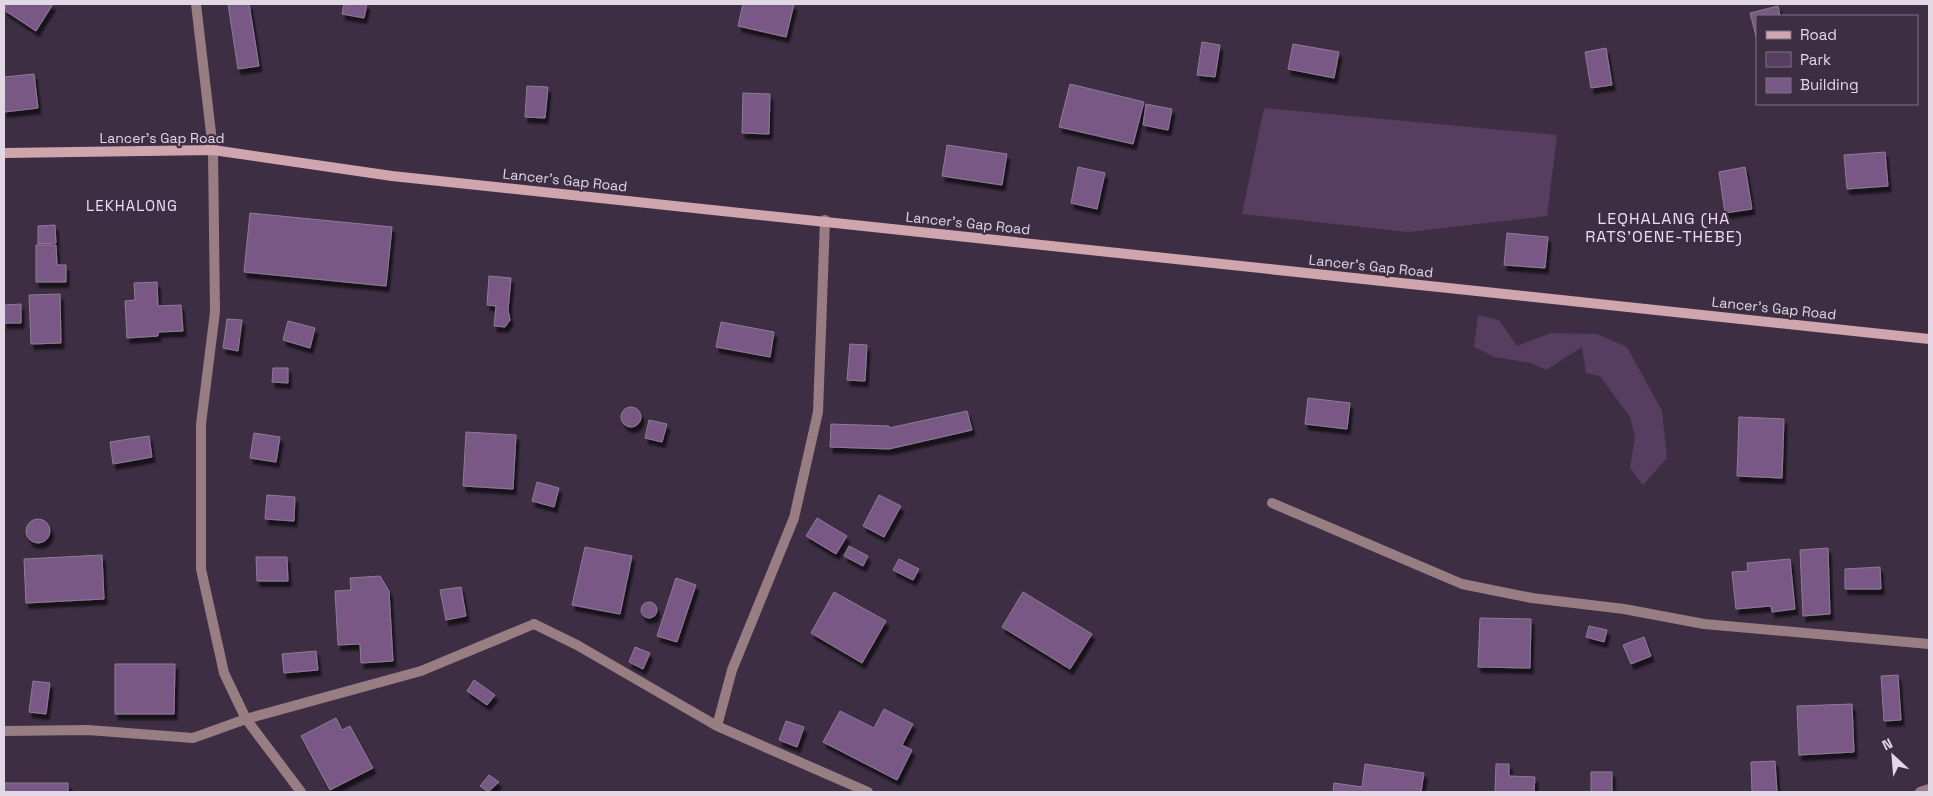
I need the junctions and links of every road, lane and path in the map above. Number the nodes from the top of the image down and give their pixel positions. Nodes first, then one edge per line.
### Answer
1 (196, 4) edge
2 (213, 150) junction
3 (4, 153) edge
4 (825, 220) junction
5 (1929, 338) edge
6 (1272, 503) dead end
7 (1929, 644) edge
8 (246, 719) junction
9 (717, 726) junction
10 (4, 731) edge
11 (1929, 789) edge
12 (301, 792) edge
13 (868, 792) edge
14 (1920, 792) edge

1 - 2 street
2 - 3 main road, Lancer's Gap Road
2 - 4 main road, Lancer's Gap Road
2 - 8 street
4 - 5 main road, Lancer's Gap Road
4 - 9 street
6 - 7 street
8 - 9 street
8 - 10 street
8 - 12 street
9 - 13 street
11 - 14 street

